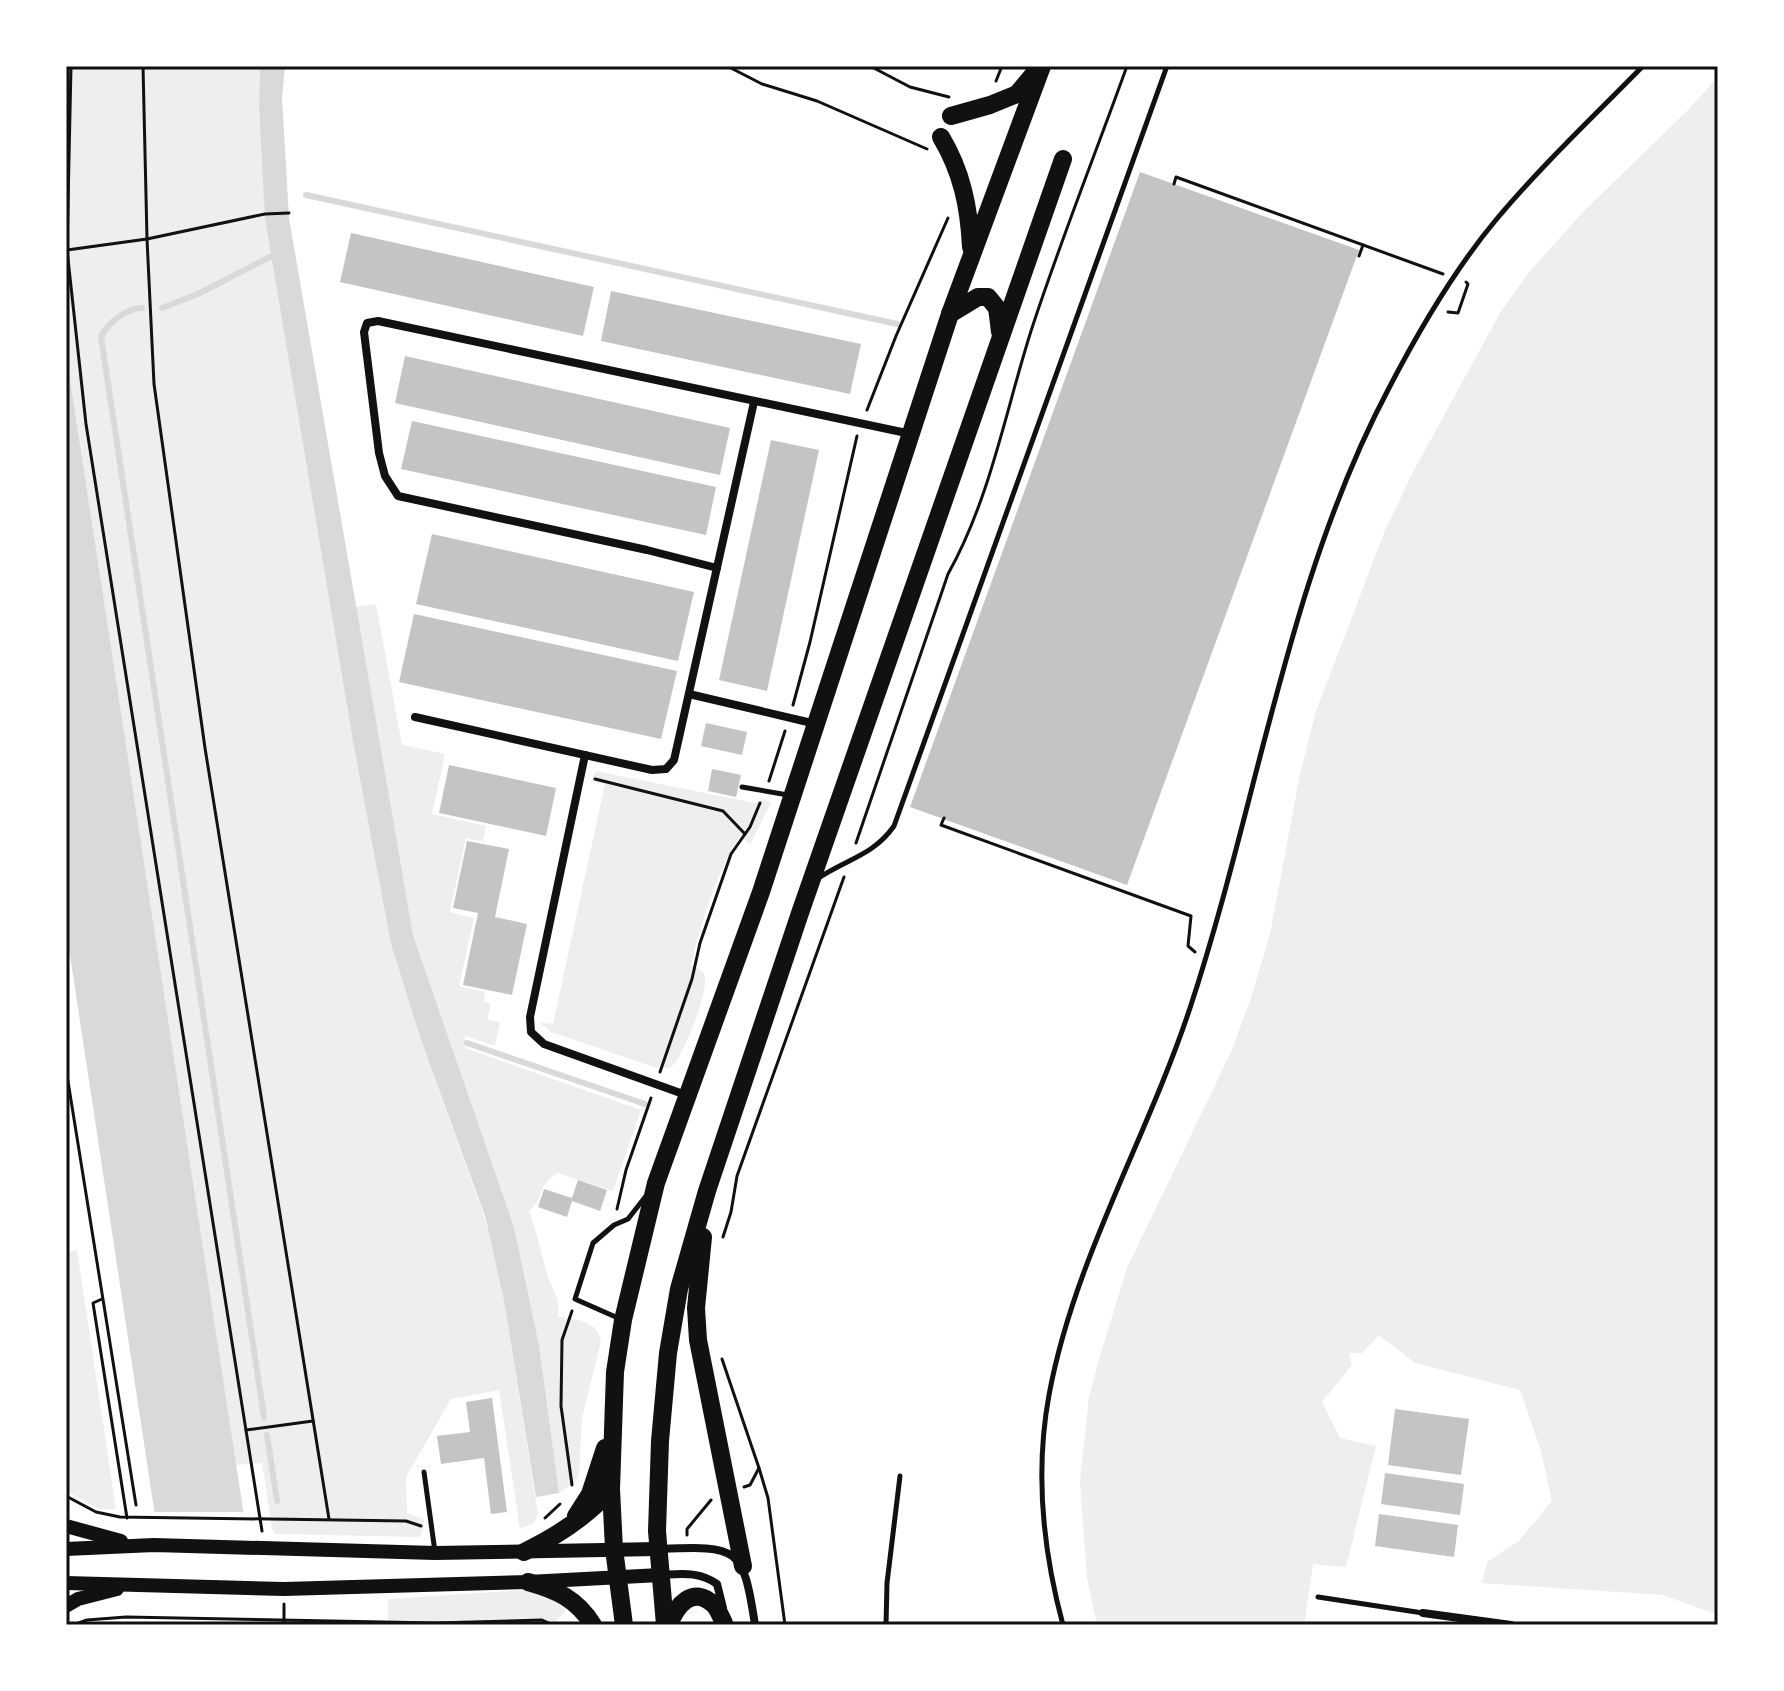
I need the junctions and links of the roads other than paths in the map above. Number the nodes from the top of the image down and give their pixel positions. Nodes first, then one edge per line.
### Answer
1 (1041, 66) edge
2 (1167, 66) edge
3 (1643, 66) edge
4 (954, 107) road end
5 (934, 144) road end
6 (1063, 159) dead end
7 (972, 254) junction
8 (950, 314) junction
9 (1001, 336) junction
10 (754, 402) junction
11 (911, 434) junction
12 (717, 568) junction
13 (689, 694) junction
14 (415, 717) dead end
15 (816, 724) junction
16 (585, 755) junction
17 (742, 787) dead end
18 (793, 795) junction
19 (810, 884) junction
20 (686, 1095) junction
21 (656, 1183) junction
22 (707, 1191) junction
23 (623, 1320) junction
24 (612, 1431) junction
25 (424, 1472) dead end
26 (900, 1476) dead end
27 (611, 1489) junction
28 (572, 1521) junction
29 (66, 1526) edge
30 (148, 1546) junction
31 (66, 1549) edge
32 (614, 1549) junction
33 (658, 1549) junction
34 (524, 1552) junction
35 (435, 1553) junction
36 (743, 1566) junction
37 (660, 1575) junction
38 (617, 1578) junction
39 (528, 1582) junction
40 (66, 1583) edge
41 (137, 1584) junction
42 (1318, 1597) dead end
43 (66, 1606) edge
44 (1423, 1613) joint
45 (725, 1624) edge
46 (593, 1625) edge
47 (624, 1625) edge
48 (667, 1625) edge
49 (755, 1625) edge
50 (886, 1625) edge
51 (1063, 1625) edge
52 (1511, 1625) edge

1 - 4 main road
1 - 7 main road
2 - 19 lane
3 - 51 lane
5 - 7 main road
6 - 9 main road
7 - 8 main road
8 - 9 main road
8 - 11 main road
9 - 19 main road
10 - 11 street
10 - 12 street
10 - 12 street
11 - 15 main road
12 - 13 street
13 - 15 street
13 - 16 street
14 - 16 street
15 - 18 main road
16 - 20 street
17 - 18 lane
18 - 20 main road
19 - 22 main road
20 - 21 main road
21 - 23 main road
21 - 23 lane
22 - 33 main road
22 - 36 main road
23 - 24 main road
24 - 27 main road
24 - 28 main road
25 - 35 lane
26 - 50 lane
27 - 28 main road
27 - 32 main road
28 - 34 main road
29 - 30 street
30 - 31 street
30 - 35 street
32 - 33 street
32 - 34 street
32 - 38 main road
33 - 36 street
33 - 37 main road
34 - 35 street
36 - 49 street
37 - 38 street
37 - 45 street
37 - 48 main road
38 - 39 street
38 - 47 main road
39 - 41 street
39 - 46 main road
40 - 41 street
41 - 43 street
42 - 44 lane
44 - 52 street
45 - 48 main road

